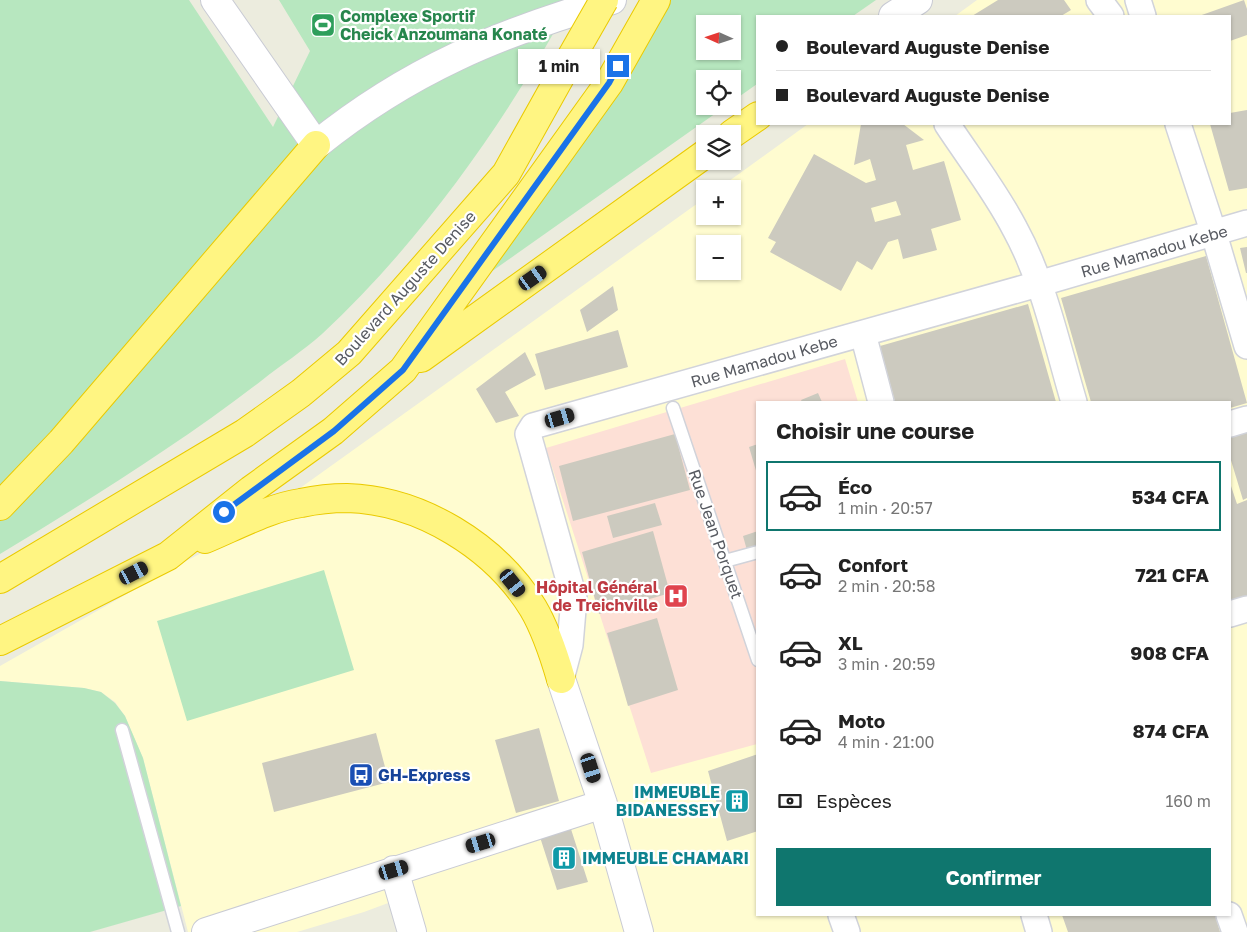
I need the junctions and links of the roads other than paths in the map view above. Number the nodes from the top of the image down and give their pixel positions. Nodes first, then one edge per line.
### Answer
1 (215, 0) edge
2 (604, 0) edge
3 (612, 0) edge
4 (656, 0) edge
5 (918, 0) edge
6 (1099, 0) edge
7 (1138, 0) edge
8 (895, 15) edge
9 (1110, 15) edge
10 (1143, 15) edge
11 (756, 117) edge
12 (948, 125) edge
13 (1178, 125) edge
14 (741, 128) edge
15 (316, 144) junction
16 (696, 160) edge
17 (1247, 223) edge
18 (1214, 234) junction
19 (1038, 284) junction
20 (863, 334) junction
21 (1247, 346) edge
22 (403, 370) junction
23 (881, 401) edge
24 (1074, 401) edge
25 (673, 408) dead end
26 (1247, 419) edge
27 (1231, 424) edge
28 (0, 506) edge
29 (756, 553) edge
30 (168, 556) junction
31 (725, 561) junction
32 (0, 579) edge
33 (1247, 609) edge
34 (1231, 614) edge
35 (0, 641) edge
36 (756, 654) edge
37 (561, 679) junction
38 (122, 730) dead end
39 (603, 804) junction
40 (394, 870) junction
41 (842, 916) edge
42 (1034, 916) edge
43 (1229, 916) edge
44 (178, 932) edge
45 (206, 932) edge
46 (412, 932) edge
47 (639, 932) edge
48 (847, 932) edge
49 (1039, 932) edge
50 (1235, 932) edge

1 - 15 main road
2 - 32 highway, Boulevard Auguste Denise, bridge
3 - 15 main road
4 - 22 highway
5 - 8 main road
6 - 9 street
7 - 10 street
11 - 14 highway
12 - 19 street
13 - 18 street
15 - 28 highway
16 - 22 highway
17 - 18 street, Rue Mamadou Kebe
18 - 19 street, Rue Mamadou Kebe
18 - 21 street
19 - 20 street, Rue Mamadou Kebe
19 - 24 street
20 - 23 street
20 - 37 street, Rue Mamadou Kebe
22 - 30 highway
25 - 31 lane, Rue Jean Porquet
26 - 27 street
29 - 31 lane
30 - 35 highway
30 - 37 highway
31 - 36 lane, Rue Jean Porquet
33 - 34 street
37 - 39 main road
38 - 44 lane
39 - 40 main road
39 - 47 main road
40 - 45 main road
40 - 46 main road
41 - 48 street
42 - 49 street
43 - 50 street

